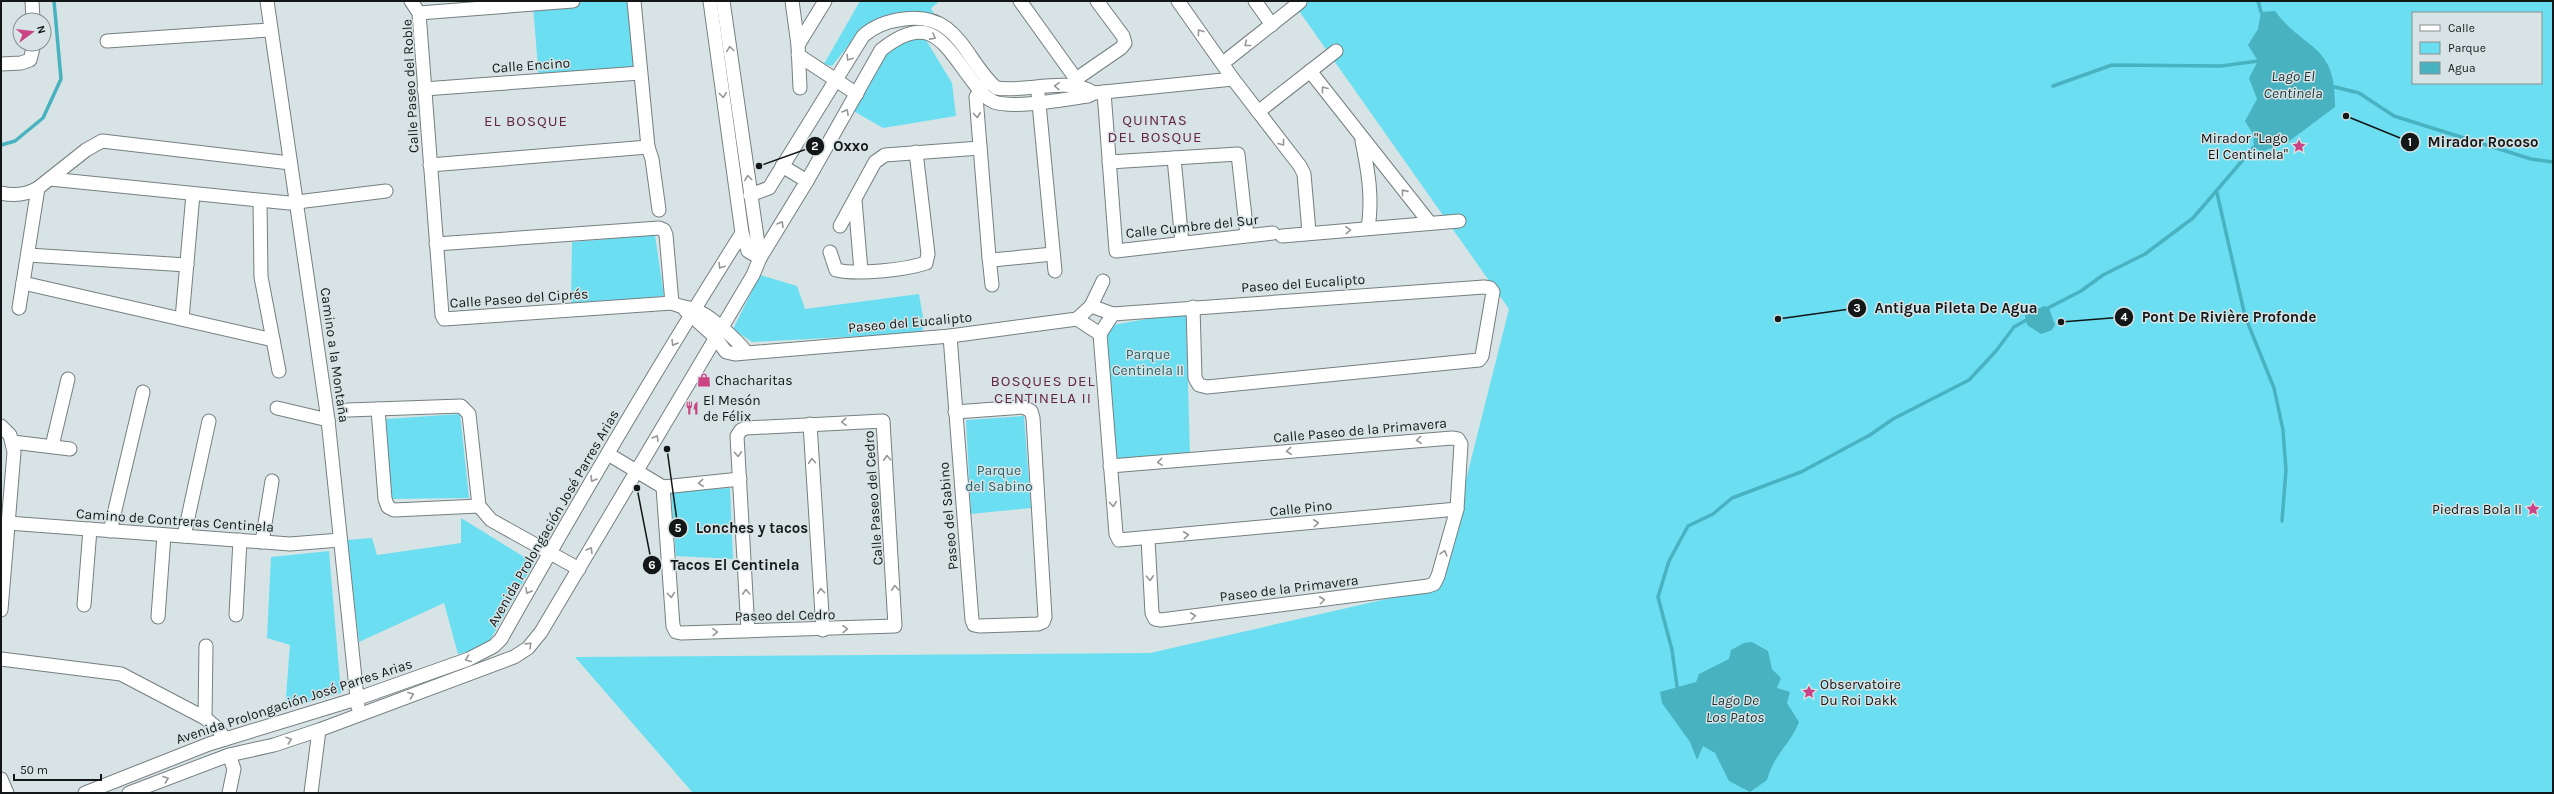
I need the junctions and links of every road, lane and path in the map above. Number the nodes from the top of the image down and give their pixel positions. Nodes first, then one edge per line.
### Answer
1 (32, 1) edge
2 (267, 1) edge
3 (411, 1) edge
4 (573, 1) edge
5 (634, 1) edge
6 (710, 1) edge
7 (723, 1) edge
8 (792, 1) edge
9 (825, 1) edge
10 (1020, 1) edge
11 (1097, 1) edge
12 (1178, 1) edge
13 (1255, 1) edge
14 (1300, 2) edge
15 (33, 12) edge
16 (419, 12) junction
17 (895, 20) junction
18 (1272, 25) junction
19 (270, 30) junction
20 (863, 36) junction
21 (898, 36) junction
22 (107, 41) dead end
23 (966, 47) junction
24 (798, 50) junction
25 (881, 50) junction
26 (1336, 51) dead end
27 (32, 52) edge
28 (955, 56) junction
29 (1223, 63) junction
30 (1, 64) edge
31 (1310, 71) junction
32 (640, 73) junction
33 (836, 79) junction
34 (1234, 79) junction
35 (983, 85) junction
36 (1037, 86) junction
37 (800, 88) dead end
38 (1076, 88) junction
39 (424, 89) junction
40 (1099, 92) junction
41 (857, 94) junction
42 (1039, 102) junction
43 (1258, 112) junction
44 (1362, 139) junction
45 (648, 147) junction
46 (980, 148) junction
47 (916, 152) junction
48 (1174, 158) junction
49 (1109, 162) junction
50 (290, 163) junction
51 (430, 165) junction
52 (782, 166) junction
53 (50, 179) junction
54 (807, 181) junction
55 (38, 188) junction
56 (386, 191) dead end
57 (1, 194) edge
58 (193, 194) junction
59 (750, 195) junction
60 (856, 200) junction
61 (260, 202) junction
62 (297, 203) junction
63 (433, 205) joint
64 (659, 210) dead end
65 (1460, 221) dead end
66 (1429, 222) junction
67 (840, 226) dead end
68 (1368, 228) junction
69 (1309, 232) junction
70 (742, 233) junction
71 (1247, 235) junction
72 (1182, 243) junction
73 (436, 244) junction
74 (830, 252) dead end
75 (1053, 254) junction
76 (28, 255) junction
77 (760, 258) junction
78 (990, 259) junction
79 (187, 265) junction
80 (861, 271) junction
81 (1055, 271) dead end
82 (1103, 281) dead end
83 (23, 283) junction
84 (992, 285) dead end
85 (1091, 306) junction
86 (1193, 307) junction
87 (19, 308) dead end
88 (685, 310) junction
89 (1113, 314) junction
90 (182, 319) junction
91 (1077, 319) junction
92 (718, 333) junction
93 (1100, 334) junction
94 (950, 336) junction
95 (273, 340) junction
96 (279, 371) dead end
97 (68, 379) dead end
98 (143, 392) dead end
99 (277, 408) dead end
100 (378, 409) junction
101 (348, 410) dead end
102 (956, 412) junction
103 (328, 420) junction
104 (209, 421) dead end
105 (810, 424) junction
106 (1, 426) edge
107 (13, 442) junction
108 (52, 446) junction
109 (70, 449) dead end
110 (608, 454) junction
111 (1110, 466) junction
112 (637, 471) junction
113 (740, 479) junction
114 (272, 481) dead end
115 (663, 487) junction
116 (479, 506) junction
117 (1457, 509) junction
118 (8, 523) junction
119 (90, 529) junction
120 (110, 531) junction
121 (164, 535) junction
122 (184, 536) junction
123 (1148, 539) junction
124 (240, 540) junction
125 (340, 540) junction
126 (262, 542) junction
127 (550, 553) junction
128 (579, 569) junction
129 (1428, 586) joint
130 (84, 605) dead end
131 (1, 610) edge
132 (236, 615) dead end
133 (158, 617) dead end
134 (895, 626) joint
135 (823, 630) junction
136 (748, 631) junction
137 (501, 639) junction
138 (206, 646) dead end
139 (514, 657) junction
140 (1, 659) edge
141 (356, 699) junction
142 (359, 715) junction
143 (205, 718) junction
144 (319, 730) junction
145 (225, 739) junction
146 (229, 755) junction
147 (128, 776) junction
148 (1, 779) edge
149 (132, 792) edge
150 (6, 793) edge
151 (85, 793) edge
152 (230, 793) edge
153 (311, 793) edge

1 - 15 street
2 - 19 street, Camino a la Montaña
3 - 16 street
4 - 16 street, Calle Paseo del Roble
5 - 32 street
6 -> 70 street
59 -> 7 street
8 - 24 street
9 - 24 street
10 - 38 street
11 - 38 street
29 -> 12 street
13 - 18 street
14 - 18 street
16 - 39 street, Calle Paseo del Roble
17 - 20 street
17 - 21 street
17 - 23 street
18 -> 29 street
19 - 22 street
19 - 50 street, Camino a la Montaña
20 - 25 street
20 -> 33 street
21 - 25 street
21 -> 28 street
23 - 28 street
23 - 35 street
24 - 33 street
24 - 37 street
25 - 41 street
26 - 31 street
27 - 30 street
28 - 35 street
29 - 34 street
31 - 43 street
44 -> 31 street
32 - 39 street, Calle Encino
32 - 45 street
33 - 41 street
33 - 52 street
34 - 40 street
34 - 43 street
35 - 36 street
35 - 42 street
35 -> 46 street
38 -> 36 street
36 - 42 street
38 - 40 street
38 - 42 street
39 - 51 street, Calle Paseo del Roble
40 - 49 street
54 -> 41 street
42 - 75 street
43 -> 69 street
66 -> 44 street
44 - 68 street
45 - 51 street, Calle Paseo del Roble
45 - 64 street
46 - 47 street
46 - 78 street
47 - 60 street
47 - 80 street
48 - 49 street
48 - 71 street
48 - 72 street
49 - 72 street, Calle Cumbre del Sur
50 - 53 street
50 - 62 street, Camino a la Montaña
51 - 63 street, Calle Paseo del Roble
52 - 54 street
52 - 59 street
53 - 55 street
53 - 58 street
77 -> 54 street
55 - 57 street
55 - 76 street
56 - 62 street
58 - 61 street
58 - 79 street
59 - 77 street
60 - 67 street
60 - 80 street
61 - 62 street
61 - 95 street
62 - 103 street, Camino a la Montaña
63 - 73 street, Calle Paseo del Ciprés
65 - 66 street, Calle Cumbre del Sur
66 - 68 street, Calle Cumbre del Sur
69 -> 68 street, Calle Cumbre del Sur
69 - 71 street, Calle Cumbre del Sur
70 - 77 street
70 -> 88 street, Avenida Prolongación José Parres Arias
71 - 72 street, Calle Cumbre del Sur
73 - 88 street
73 - 88 street, Calle Paseo del Ciprés
74 - 80 street
75 - 78 street
75 - 81 street
76 - 79 street
76 - 83 street
77 - 92 street
78 - 84 street
79 - 90 street
82 - 85 street
83 - 87 street
83 - 90 street
85 - 89 street
85 - 91 street
86 - 86 street, Paseo del Eucalipto
86 - 89 street, Paseo del Eucalipto
88 - 92 street
88 -> 110 street, Avenida Prolongación José Parres Arias
89 - 93 street
90 - 95 street
91 - 93 street
91 - 94 street, Paseo del Eucalipto
92 - 94 street, Paseo del Eucalipto
112 -> 92 street
93 - 111 street
94 - 102 street, Paseo del Sabino
95 - 96 street
97 - 108 street
98 - 120 street
99 - 103 street
100 - 101 street
100 - 116 street
100 - 116 street
102 - 102 street, Paseo del Sabino
103 - 125 street, Camino a la Montaña
104 - 122 street
105 -> 113 street, Calle Paseo del Cedro
134 -> 105 street, Calle Paseo del Cedro
135 -> 105 street
106 - 107 street
107 - 108 street
107 - 118 street
108 - 109 street
110 - 112 street
110 -> 127 street, Avenida Prolongación José Parres Arias
117 -> 111 street, Calle Paseo de la Primavera
111 -> 123 street
112 - 115 street
128 -> 112 street
113 -> 115 street
136 -> 113 street
114 - 126 street
115 -> 136 street, Paseo del Cedro
116 - 127 street
123 -> 117 street, Calle Pino
129 -> 117 street, Calle Paseo de la Primavera
118 - 119 street, Camino de Contreras Centinela
118 - 131 street
119 - 120 street, Camino de Contreras Centinela
119 - 130 street
120 - 121 street, Camino de Contreras Centinela
121 - 122 street, Camino de Contreras Centinela
121 - 133 street
122 - 124 street, Camino de Contreras Centinela
123 -> 129 street, Paseo de la Primavera
124 - 126 street, Camino de Contreras Centinela
124 - 132 street
125 - 126 street, Camino de Contreras Centinela
125 - 141 street, Camino a la Montaña
127 - 128 street
127 -> 137 street, Avenida Prolongación José Parres Arias
139 -> 128 street
135 -> 134 street, Paseo del Cedro
135 - 136 street, Paseo del Cedro
137 - 139 street
137 -> 141 street, Avenida Prolongación José Parres Arias
138 - 143 street
142 -> 139 street
140 - 143 street
141 - 142 street, Camino a la Montaña
141 - 145 street, Avenida Prolongación José Parres Arias
142 - 144 street
143 - 145 street
146 -> 144 street
144 - 153 street
145 - 147 street, Avenida Prolongación José Parres Arias
149 -> 146 street
146 - 152 street
147 - 149 street
147 - 151 street, Avenida Prolongación José Parres Arias
148 - 150 street

